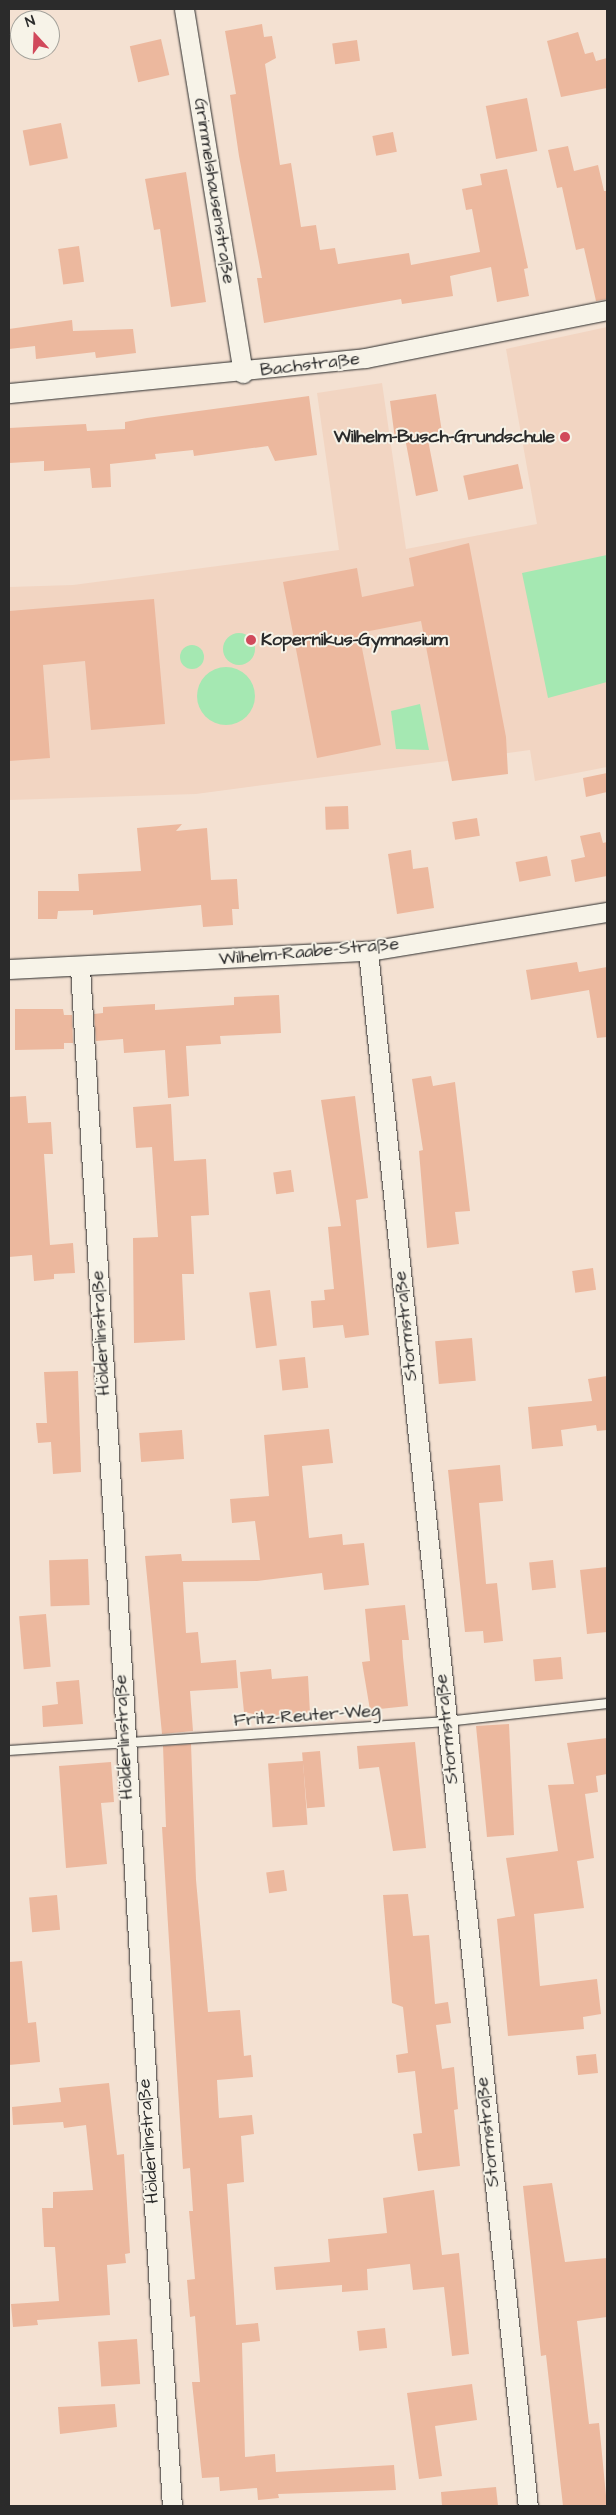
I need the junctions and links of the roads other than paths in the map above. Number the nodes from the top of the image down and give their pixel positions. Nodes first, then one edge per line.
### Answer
1 (184, 9) edge
2 (607, 310) edge
3 (243, 373) junction
4 (9, 393) edge
5 (607, 912) edge
6 (368, 951) junction
7 (80, 968) junction
8 (9, 969) edge
9 (607, 1703) edge
10 (446, 1721) junction
11 (125, 1746) junction
12 (9, 1750) edge
13 (172, 2506) edge
14 (528, 2506) edge

1 - 3 street, Grimmelshausenstraße
2 - 3 street, Bachstraße
3 - 4 street, Bachstraße
5 - 6 street, Wilhelm-Raabe-Straße
6 - 7 street, Wilhelm-Raabe-Straße
6 - 10 street, Stormstraße
7 - 8 street, Wilhelm-Raabe-Straße
7 - 11 street, Hölderlinstraße
9 - 10 lane, Fritz-Reuter-Weg
10 - 11 lane, Fritz-Reuter-Weg
10 - 14 street, Stormstraße
11 - 12 lane, Fritz-Reuter-Weg
11 - 13 street, Hölderlinstraße

